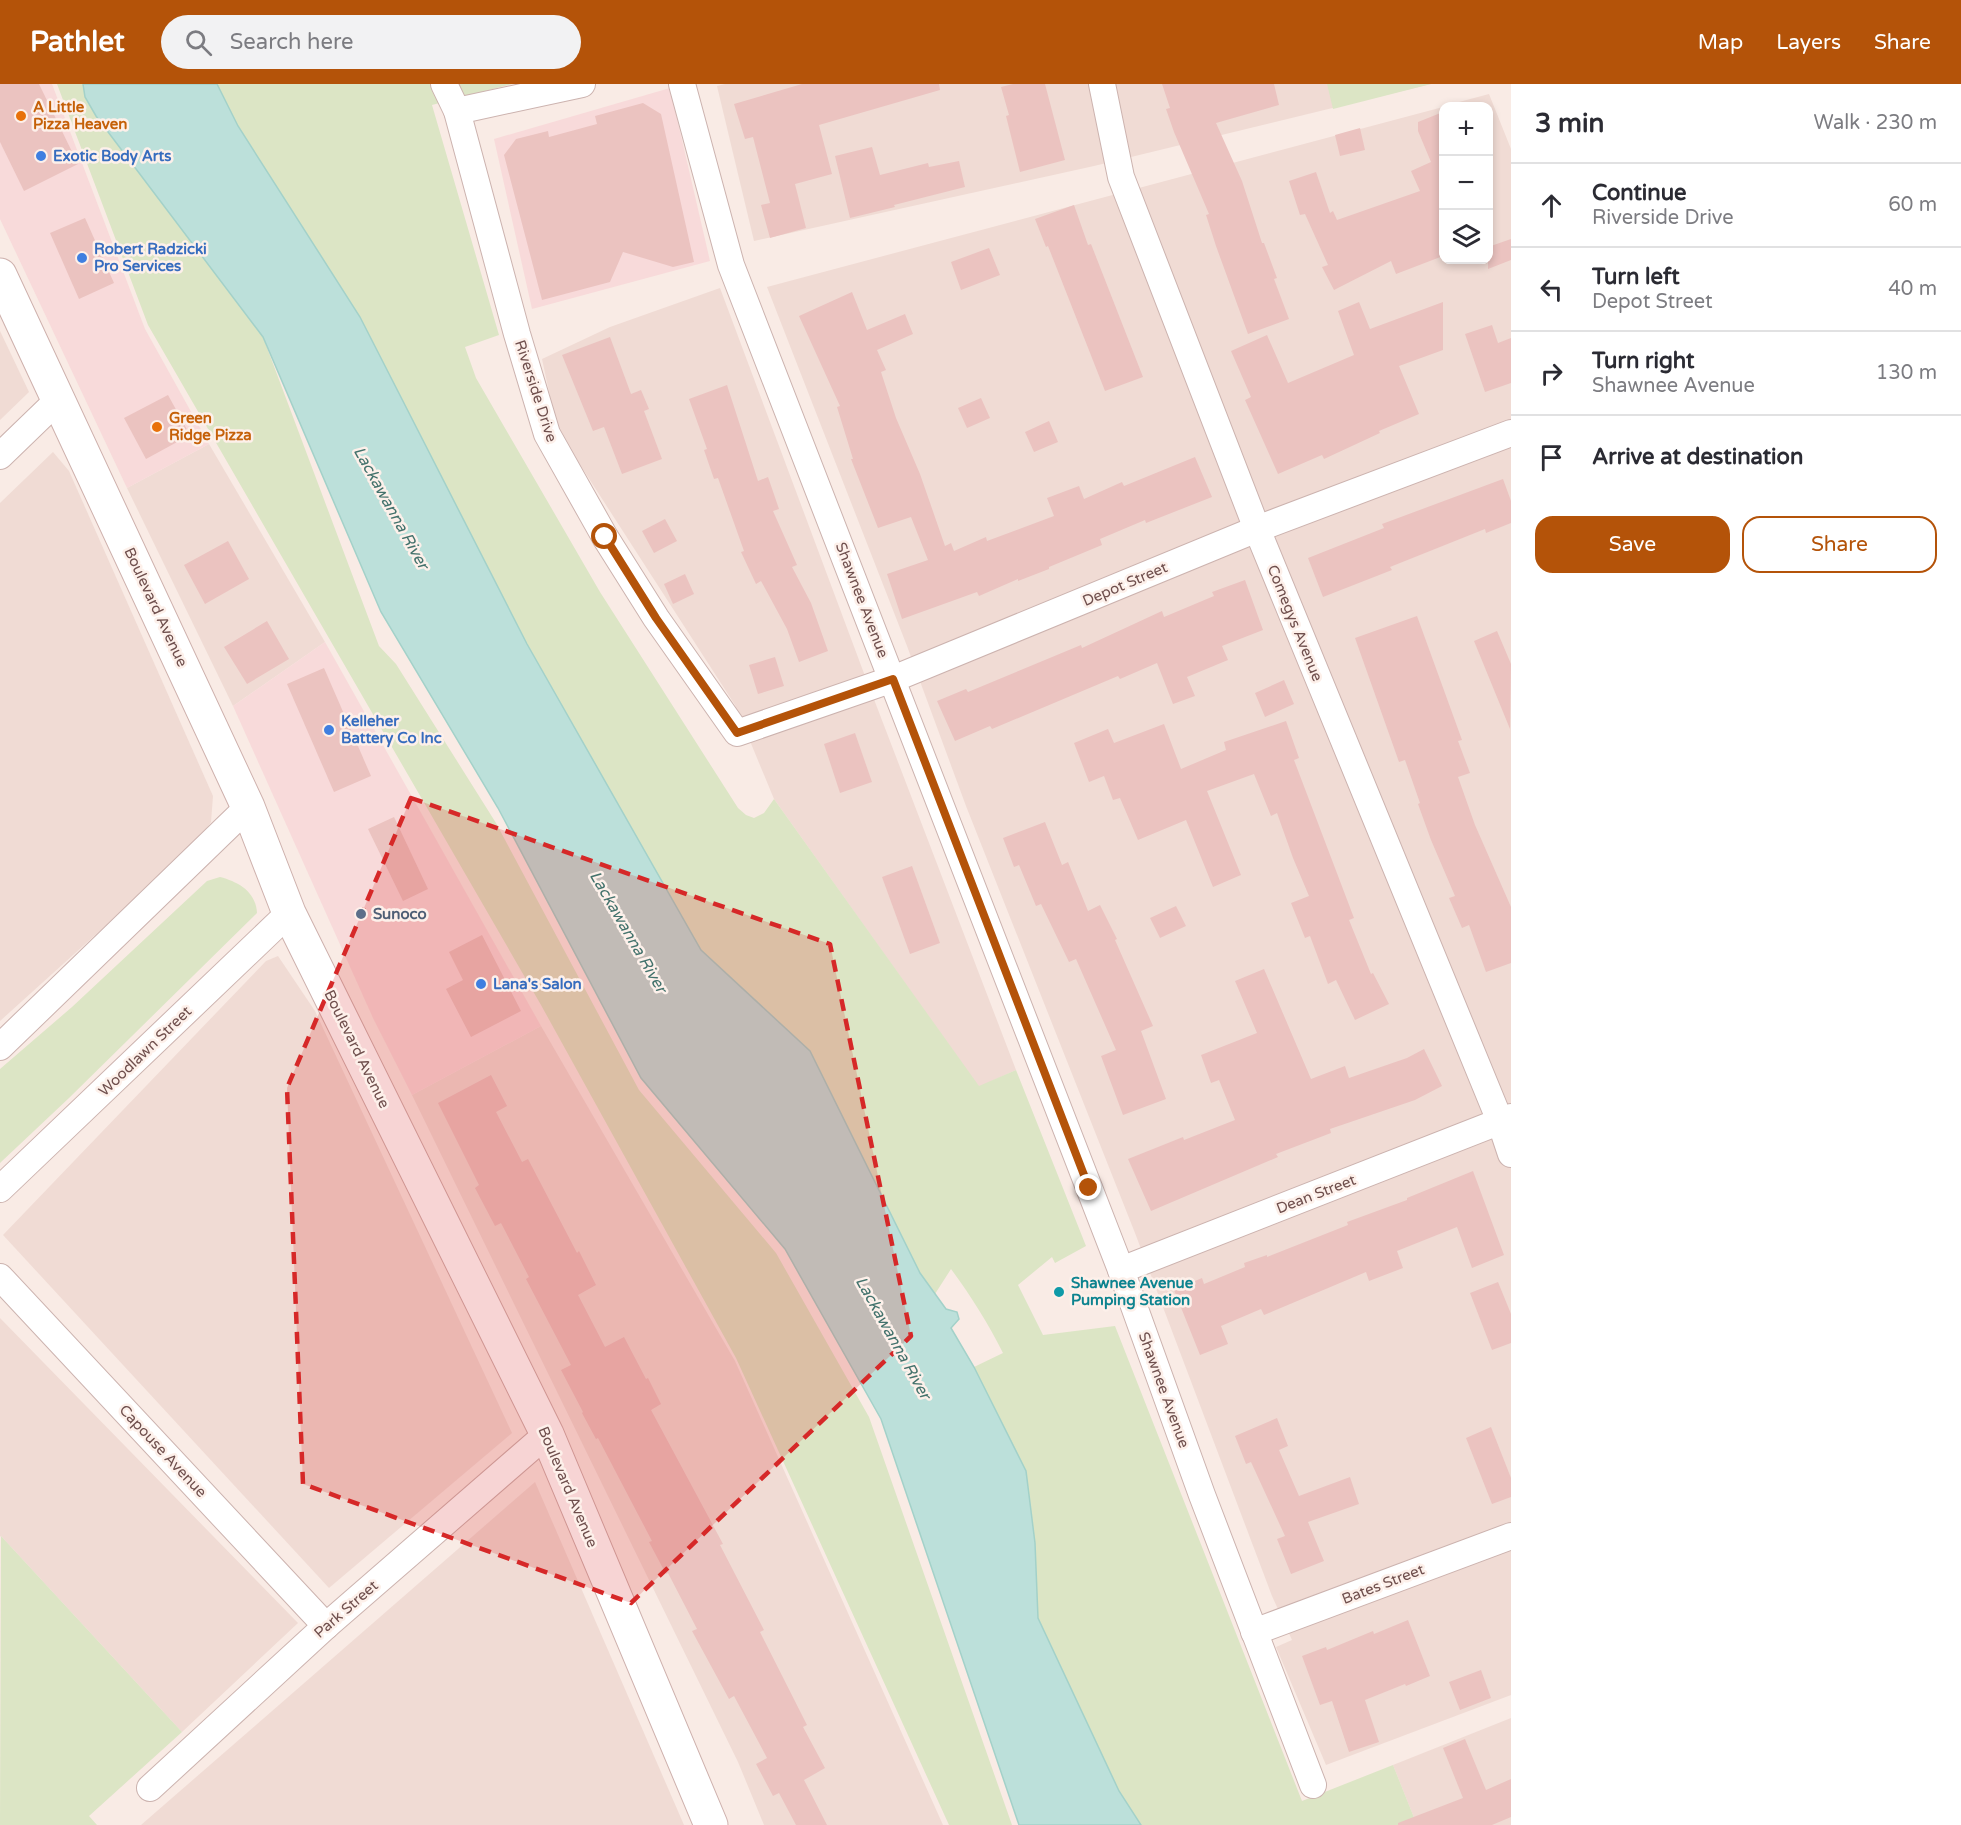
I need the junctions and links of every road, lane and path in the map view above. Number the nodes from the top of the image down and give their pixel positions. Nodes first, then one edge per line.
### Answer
1 (444, 84) edge
2 (582, 84) edge
3 (682, 84) edge
4 (1102, 84) edge
5 (457, 111) junction
6 (0, 275) edge
7 (59, 399) junction
8 (1511, 433) edge
9 (0, 456) edge
10 (1257, 529) junction
11 (893, 679) junction
12 (737, 733) joint
13 (248, 807) junction
14 (289, 913) junction
15 (0, 1047) edge
16 (1505, 1119) edge
17 (1511, 1154) edge
18 (0, 1189) edge
19 (1121, 1270) junction
20 (0, 1277) edge
21 (547, 1434) junction
22 (1511, 1536) edge
23 (326, 1626) junction
24 (1254, 1632) junction
25 (1312, 1785) dead end
26 (150, 1788) dead end
27 (711, 1825) edge

1 - 5 street, Riverside Drive
2 - 5 street
3 - 11 street, Shawnee Avenue
4 - 10 street, Comegys Avenue
5 - 12 street, Riverside Drive
6 - 7 street, Boulevard Avenue
7 - 9 street
7 - 13 street, Boulevard Avenue
8 - 10 street, Depot Street
10 - 11 street, Depot Street
10 - 16 street, Comegys Avenue
11 - 12 street, Depot Street
11 - 19 street, Shawnee Avenue
13 - 14 street, Boulevard Avenue
13 - 15 street
14 - 18 street, Woodlawn Street
14 - 21 street, Boulevard Avenue
16 - 17 street, Comegys Avenue
16 - 19 street, Dean Street
19 - 24 street, Shawnee Avenue
20 - 23 street, Capouse Avenue
21 - 23 street, Park Street
21 - 27 street, Boulevard Avenue
22 - 24 street, Bates Street
23 - 26 street, Park Street
24 - 25 street, Shawnee Avenue

